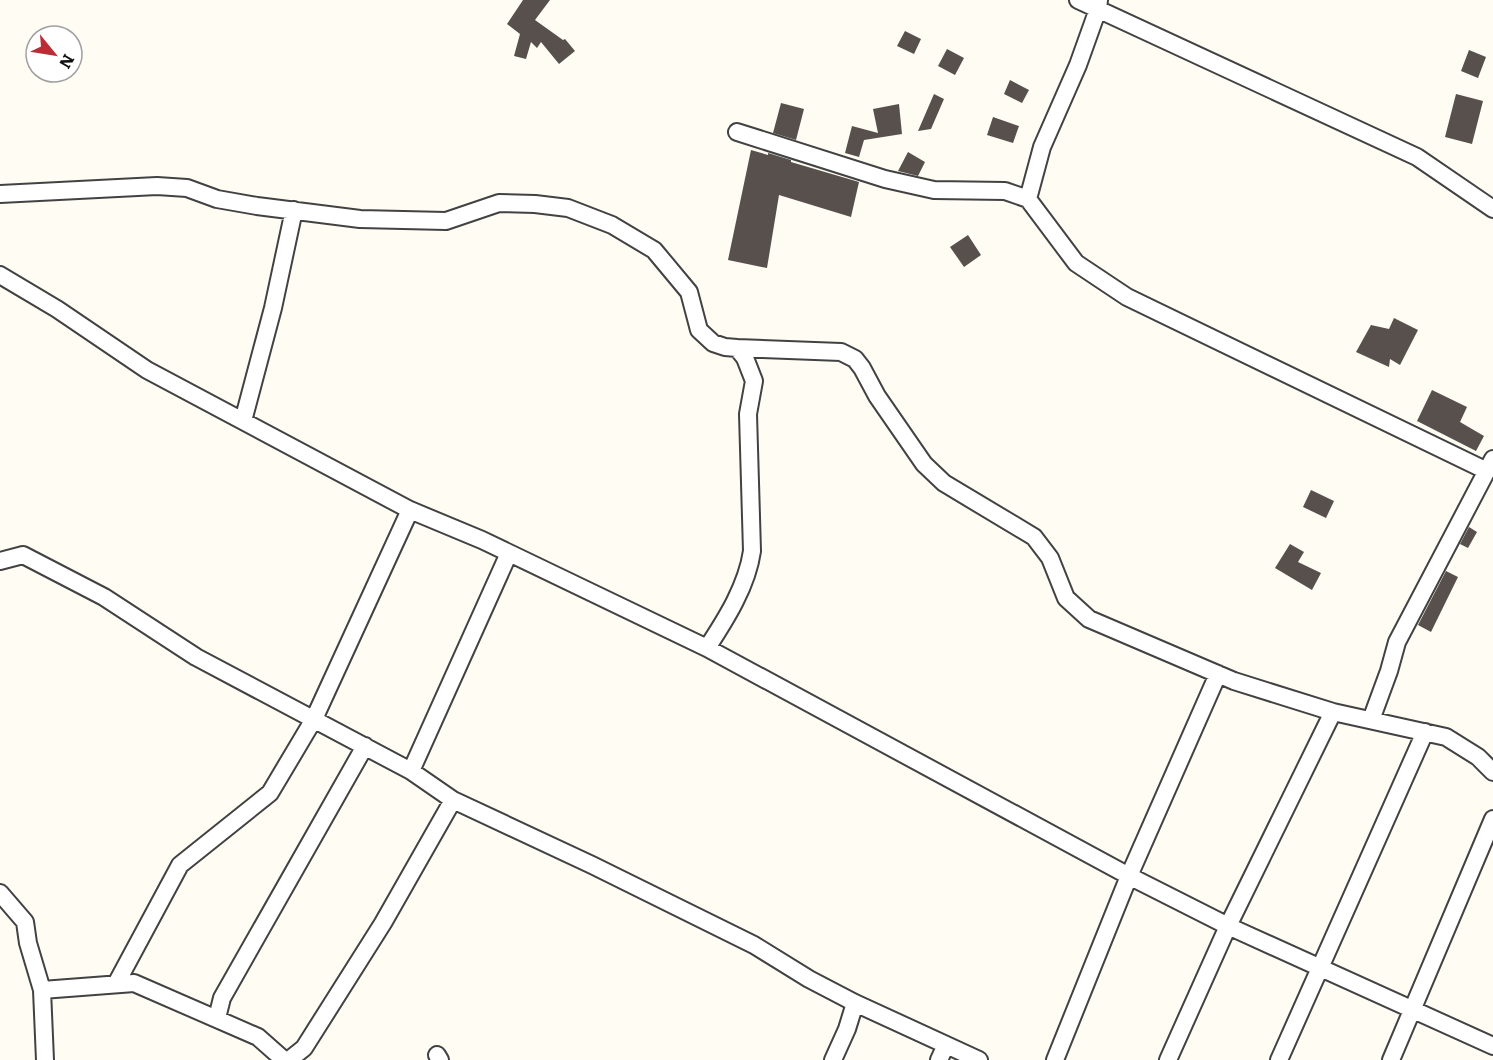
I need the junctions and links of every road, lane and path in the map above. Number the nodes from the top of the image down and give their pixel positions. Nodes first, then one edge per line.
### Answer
1 (1078, 0) edge
2 (1099, 4) edge
3 (738, 132) dead end
4 (0, 194) edge
5 (1028, 199) junction
6 (1493, 209) edge
7 (294, 210) junction
8 (0, 275) edge
9 (737, 348) junction
10 (243, 421) junction
11 (1490, 465) edge
12 (410, 510) junction
13 (509, 553) junction
14 (0, 561) edge
15 (707, 648) junction
16 (1218, 675) junction
17 (1333, 712) junction
18 (314, 719) junction
19 (1371, 720) junction
20 (1425, 732) junction
21 (365, 746) junction
22 (411, 771) junction
23 (1493, 772) edge
24 (453, 800) junction
25 (1493, 819) edge
26 (1129, 876) junction
27 (0, 893) edge
28 (1228, 926) junction
29 (1319, 967) junction
30 (116, 984) junction
31 (42, 990) junction
32 (855, 1004) junction
33 (1413, 1009) junction
34 (217, 1018) junction
35 (1493, 1046) edge
36 (943, 1053) edge
37 (45, 1060) edge
38 (284, 1060) edge
39 (290, 1060) edge
40 (833, 1060) edge
41 (979, 1060) edge
42 (1056, 1060) edge
43 (1168, 1060) edge
44 (1279, 1060) edge
45 (1391, 1060) edge

1 - 2 street
2 - 5 street
2 - 6 street
3 - 5 street
4 - 7 street
5 - 11 street
7 - 9 street
7 - 10 street
8 - 10 street
9 - 15 street
9 - 16 street
10 - 12 street
11 - 19 street
12 - 13 street
12 - 18 street
13 - 15 street
13 - 22 street
14 - 18 street
15 - 26 street
16 - 17 street
16 - 26 street
17 - 19 street
17 - 28 street
18 - 21 street
18 - 30 street
19 - 20 street
20 - 23 street
20 - 29 street
21 - 22 street
21 - 34 street
22 - 24 street
24 - 32 street
24 - 39 street
25 - 33 street
26 - 28 street
26 - 42 street
27 - 31 street
28 - 29 street
28 - 43 street
29 - 33 street
29 - 44 street
30 - 31 street
30 - 34 street
31 - 37 street
32 - 36 street
32 - 40 street
33 - 35 street
33 - 45 street
34 - 38 street
36 - 41 street

